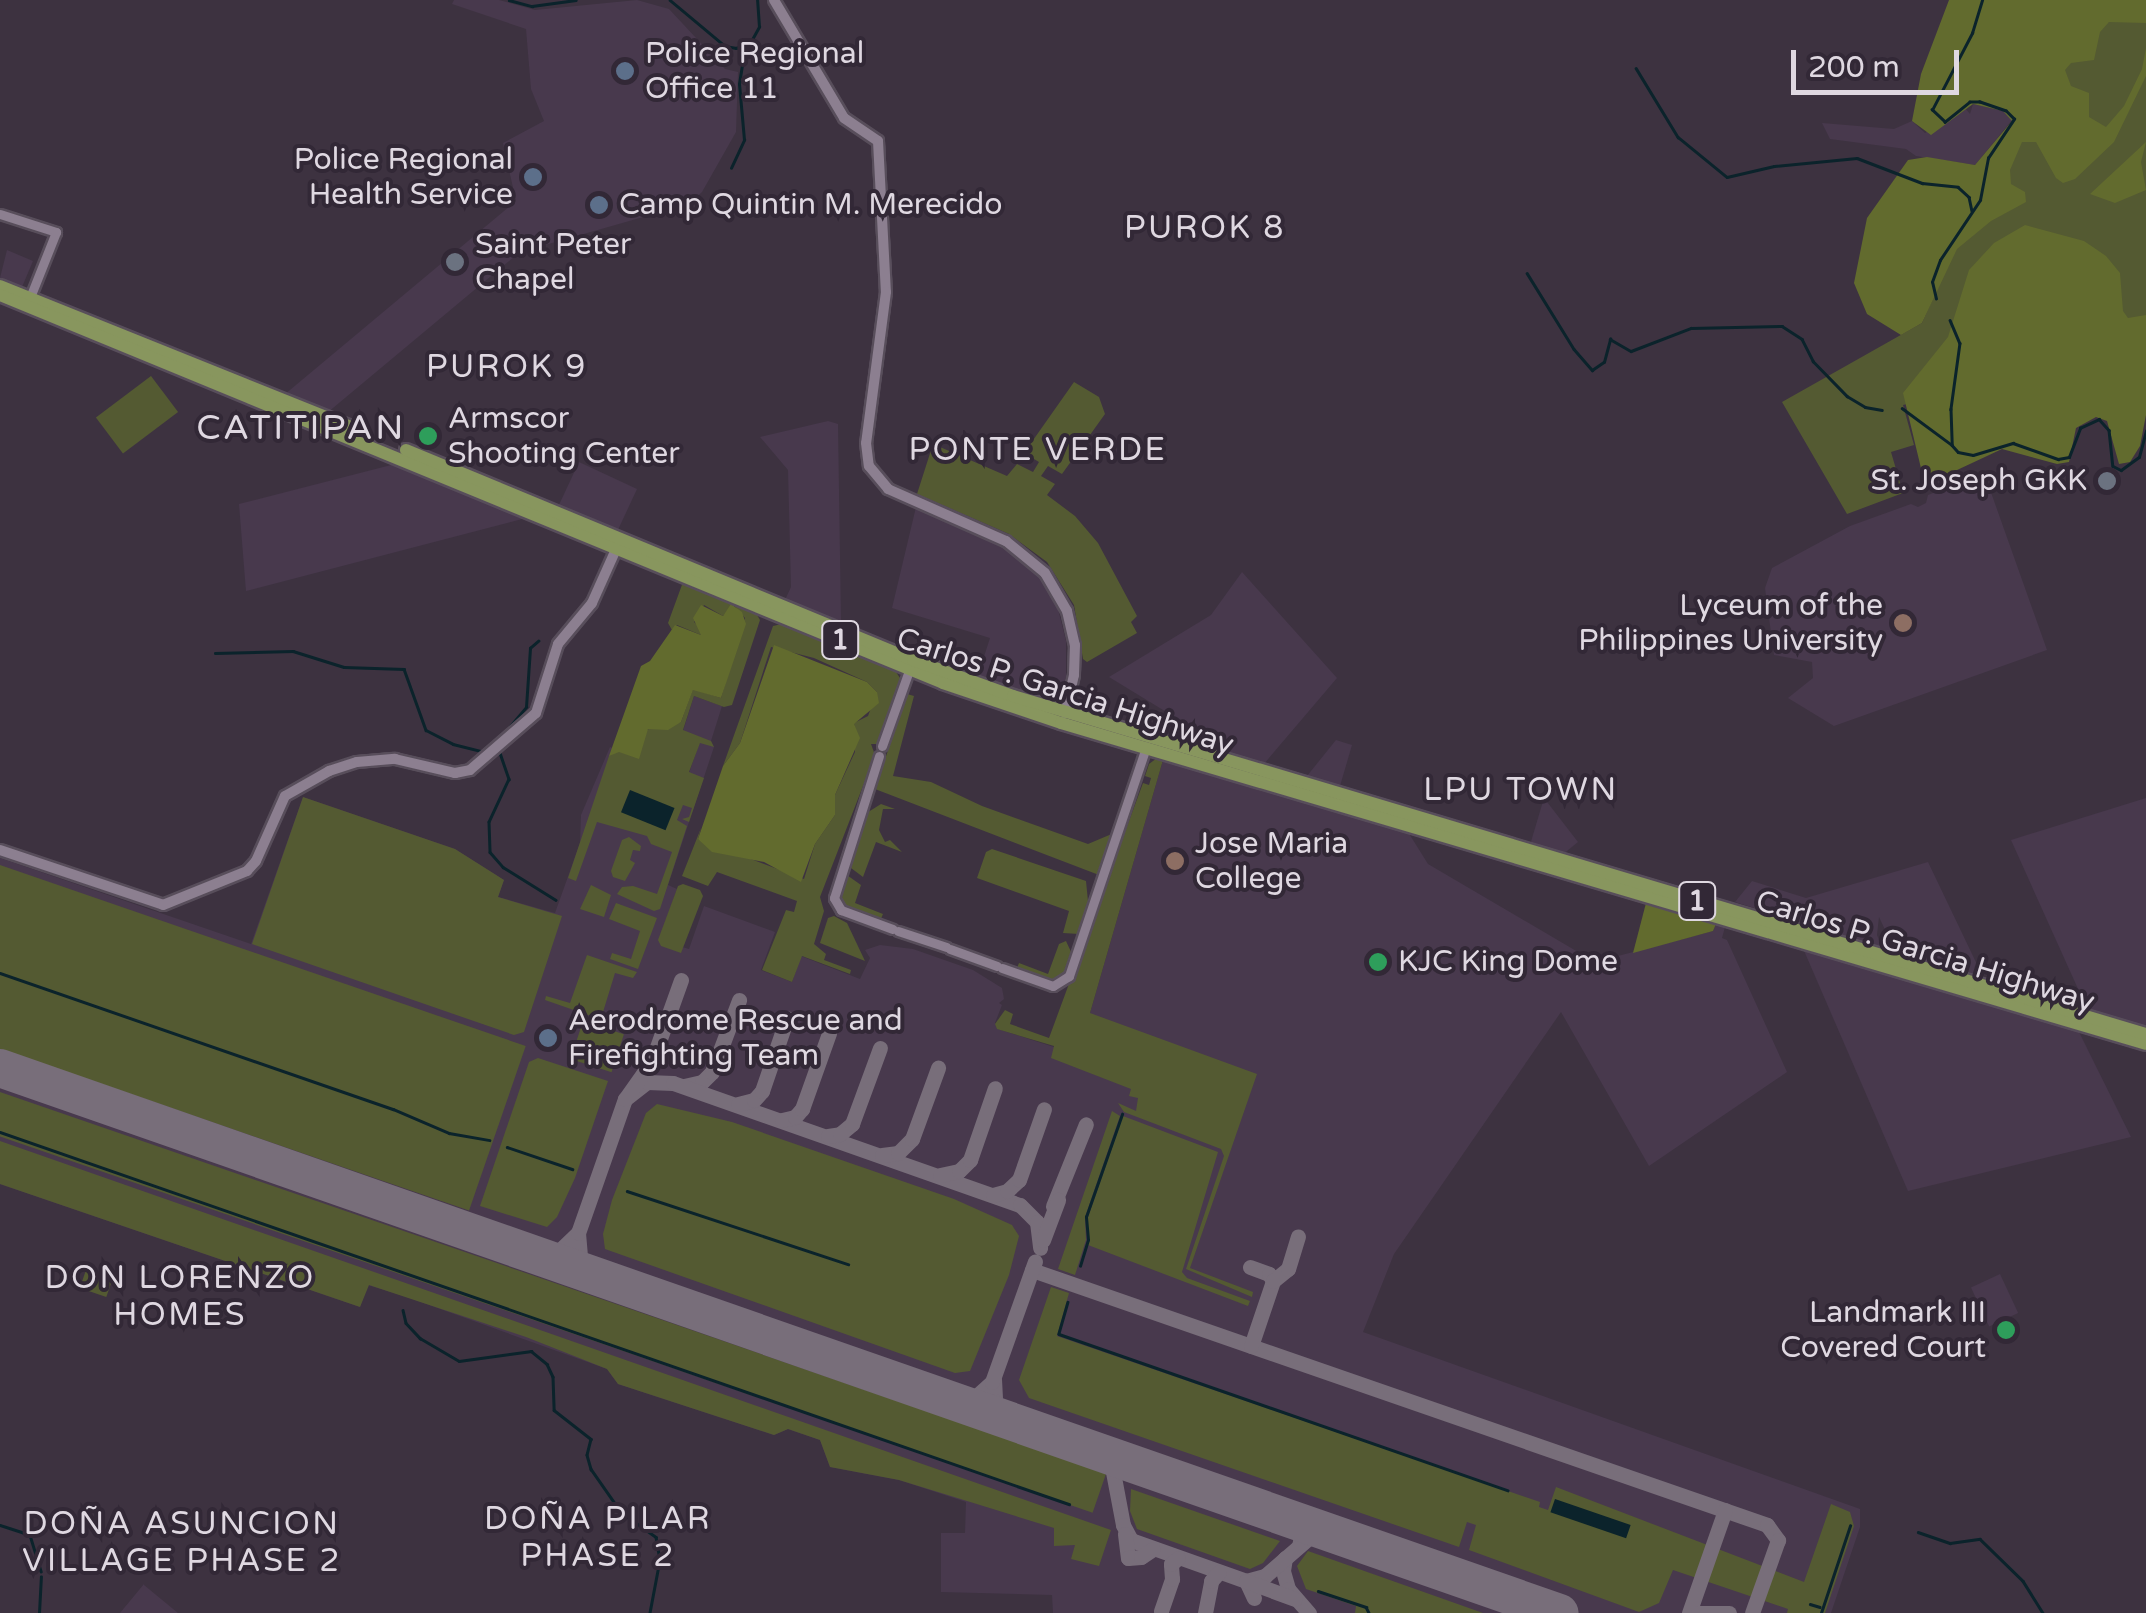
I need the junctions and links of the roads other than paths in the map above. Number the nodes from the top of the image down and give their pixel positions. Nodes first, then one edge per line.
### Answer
1 (774, 0) edge
2 (0, 214) edge
3 (0, 286) edge
4 (0, 295) edge
5 (29, 302) junction
6 (585, 529) junction
7 (617, 547) junction
8 (685, 572) junction
9 (775, 607) junction
10 (911, 665) junction
11 (1065, 713) junction
12 (1147, 744) junction
13 (0, 850) edge
14 (1630, 886) junction
15 (2146, 1034) edge
16 (2146, 1044) edge

1 - 11 main road
2 - 5 street
3 - 5 highway, Carlos P. Garcia Highway / 1
4 - 5 highway, Carlos P. Garcia Highway / 1
5 - 6 highway, Carlos P. Garcia Highway / 1
6 - 7 highway, Carlos P. Garcia Highway / 1
6 - 8 highway, Carlos P. Garcia Highway / 1
7 - 8 highway, Carlos P. Garcia Highway / 1
7 - 13 main road
8 - 9 highway, Carlos P. Garcia Highway / 1
8 - 9 highway, Carlos P. Garcia Highway / 1
9 - 10 highway, Carlos P. Garcia Highway / 1
10 - 11 highway, Carlos P. Garcia Highway / 1
10 - 12 highway, Carlos P. Garcia Highway / 1
10 - 12 street
11 - 12 highway, Carlos P. Garcia Highway / 1
12 - 14 highway, Carlos P. Garcia Highway / 1
14 - 15 highway, Carlos P. Garcia Highway / 1
14 - 16 highway, Carlos P. Garcia Highway / 1

